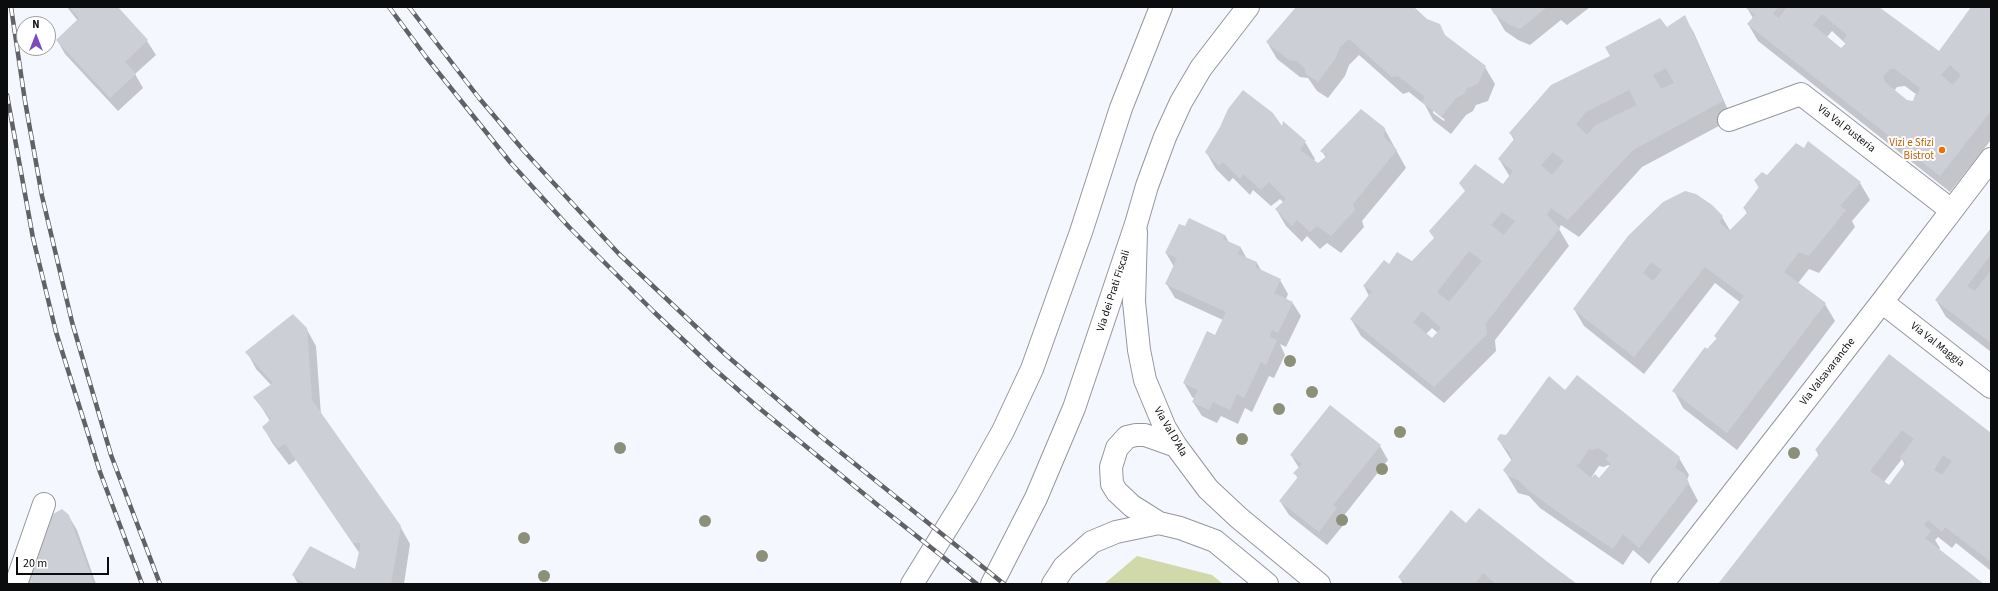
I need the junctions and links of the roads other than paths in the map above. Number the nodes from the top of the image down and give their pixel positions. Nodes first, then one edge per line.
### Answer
1 (1161, 7) edge
2 (1248, 7) edge
3 (1729, 120) dead end
4 (1991, 159) edge
5 (1951, 210) junction
6 (1136, 224) junction
7 (1882, 302) junction
8 (1991, 387) edge
9 (1176, 446) junction
10 (44, 504) dead end
11 (1159, 523) junction
12 (16, 584) edge
13 (912, 584) edge
14 (992, 584) edge
15 (1053, 584) edge
16 (1267, 584) edge
17 (1320, 584) edge
18 (1662, 584) edge

1 - 13 street
2 - 6 street, Via dei Prati Fiscali
3 - 5 street, Via Val Pusteria
4 - 5 street, Via Valsavaranche
5 - 7 street, Via Valsavaranche
6 - 9 street, Via Val D'Ala
6 - 14 street, Via dei Prati Fiscali
7 - 8 street, Via Val Maggia
7 - 18 street, Via Valsavaranche
9 - 11 street
9 - 17 street, Via Val D'Ala
10 - 12 street
11 - 15 street
11 - 16 street

